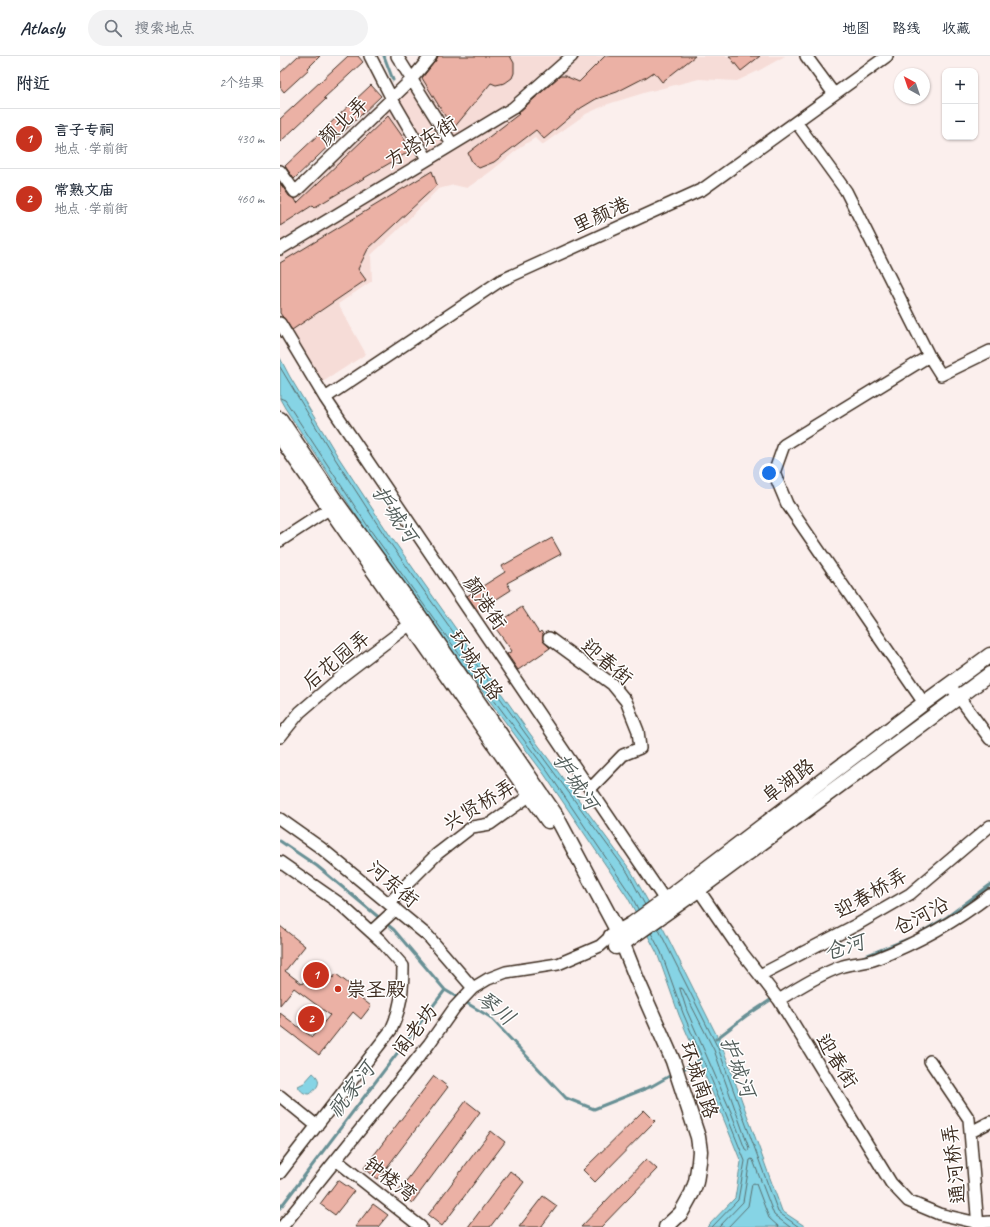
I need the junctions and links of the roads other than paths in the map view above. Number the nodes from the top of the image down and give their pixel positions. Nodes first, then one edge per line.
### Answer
1 (370, 56) edge
2 (397, 56) edge
3 (431, 56) edge
4 (572, 56) edge
5 (806, 56) edge
6 (887, 56) edge
7 (411, 80) junction
8 (834, 94) junction
9 (392, 98) junction
10 (796, 122) junction
11 (452, 144) junction
12 (427, 159) junction
13 (280, 171) edge
14 (280, 249) edge
15 (280, 323) edge
16 (990, 351) edge
17 (929, 356) junction
18 (325, 398) junction
19 (280, 419) edge
20 (280, 437) edge
21 (332, 505) junction
22 (280, 541) edge
23 (415, 620) junction
24 (549, 638) dead end
25 (990, 656) edge
26 (990, 674) edge
27 (949, 684) junction
28 (958, 697) junction
29 (924, 703) junction
30 (280, 737) edge
31 (990, 739) edge
32 (590, 789) junction
33 (534, 793) junction
34 (280, 819) edge
35 (990, 826) edge
36 (280, 862) edge
37 (695, 885) junction
38 (990, 895) edge
39 (393, 906) junction
40 (661, 908) junction
41 (371, 932) junction
42 (613, 941) junction
43 (760, 975) junction
44 (471, 991) junction
45 (776, 996) junction
46 (930, 1061) dead end
47 (678, 1086) junction
48 (280, 1096) edge
49 (990, 1122) edge
50 (317, 1126) junction
51 (972, 1132) junction
52 (336, 1160) junction
53 (280, 1173) edge
54 (990, 1222) edge
55 (978, 1225) edge
56 (282, 1227) edge
57 (421, 1227) edge
58 (656, 1227) edge
59 (666, 1227) edge

1 - 9 street
2 - 7 street
3 - 7 street, 颜北弄
4 - 11 street, 方塔东街
5 - 8 street
6 - 8 street, 里颜港
7 - 9 street, 颜北弄
7 - 11 street
8 - 10 street, 里颜港
9 - 12 street
9 - 13 street, 颜北弄
10 - 17 street
10 - 18 street, 里颜港
11 - 12 street, 方塔东街
12 - 14 street, 方塔东街
15 - 18 street, 颜港街
16 - 17 street
17 - 29 street
18 - 32 street, 颜港街
19 - 21 main road, 环城东路
20 - 21 main road, 环城东路
21 - 22 street
21 - 23 main road, 环城东路
23 - 30 street, 后花园弄
23 - 33 main road, 环城东路
24 - 32 street, 迎春街
25 - 27 main road, 阜湖路
26 - 28 main road, 阜湖路
27 - 28 street
27 - 29 main road, 阜湖路
28 - 31 street
28 - 37 main road, 阜湖路
29 - 37 main road, 阜湖路
32 - 40 street, 颜港街
33 - 39 street, 兴贤桥弄
33 - 42 main road, 环城东路
34 - 39 street, 河东街
35 - 43 street, 迎春桥弄
36 - 41 street
37 - 40 main road, 阜湖路
37 - 43 street, 迎春街
38 - 45 street, 仓河沿
39 - 41 street, 兴贤桥弄
39 - 44 street, 河东街
40 - 42 main road, 阜湖路
41 - 50 street
42 - 44 street, 阁老坊
42 - 47 main road, 环城南路
43 - 45 street, 迎春街
44 - 52 street, 阁老坊
45 - 55 street, 迎春街
46 - 51 street, 通河桥弄
47 - 58 main road, 环城南路
47 - 59 main road, 环城南路
48 - 50 street
49 - 51 street
50 - 53 street
51 - 55 street, 通河桥弄
52 - 56 street, 阁老坊
52 - 57 street, 钟楼湾
54 - 55 street, 迎春街

